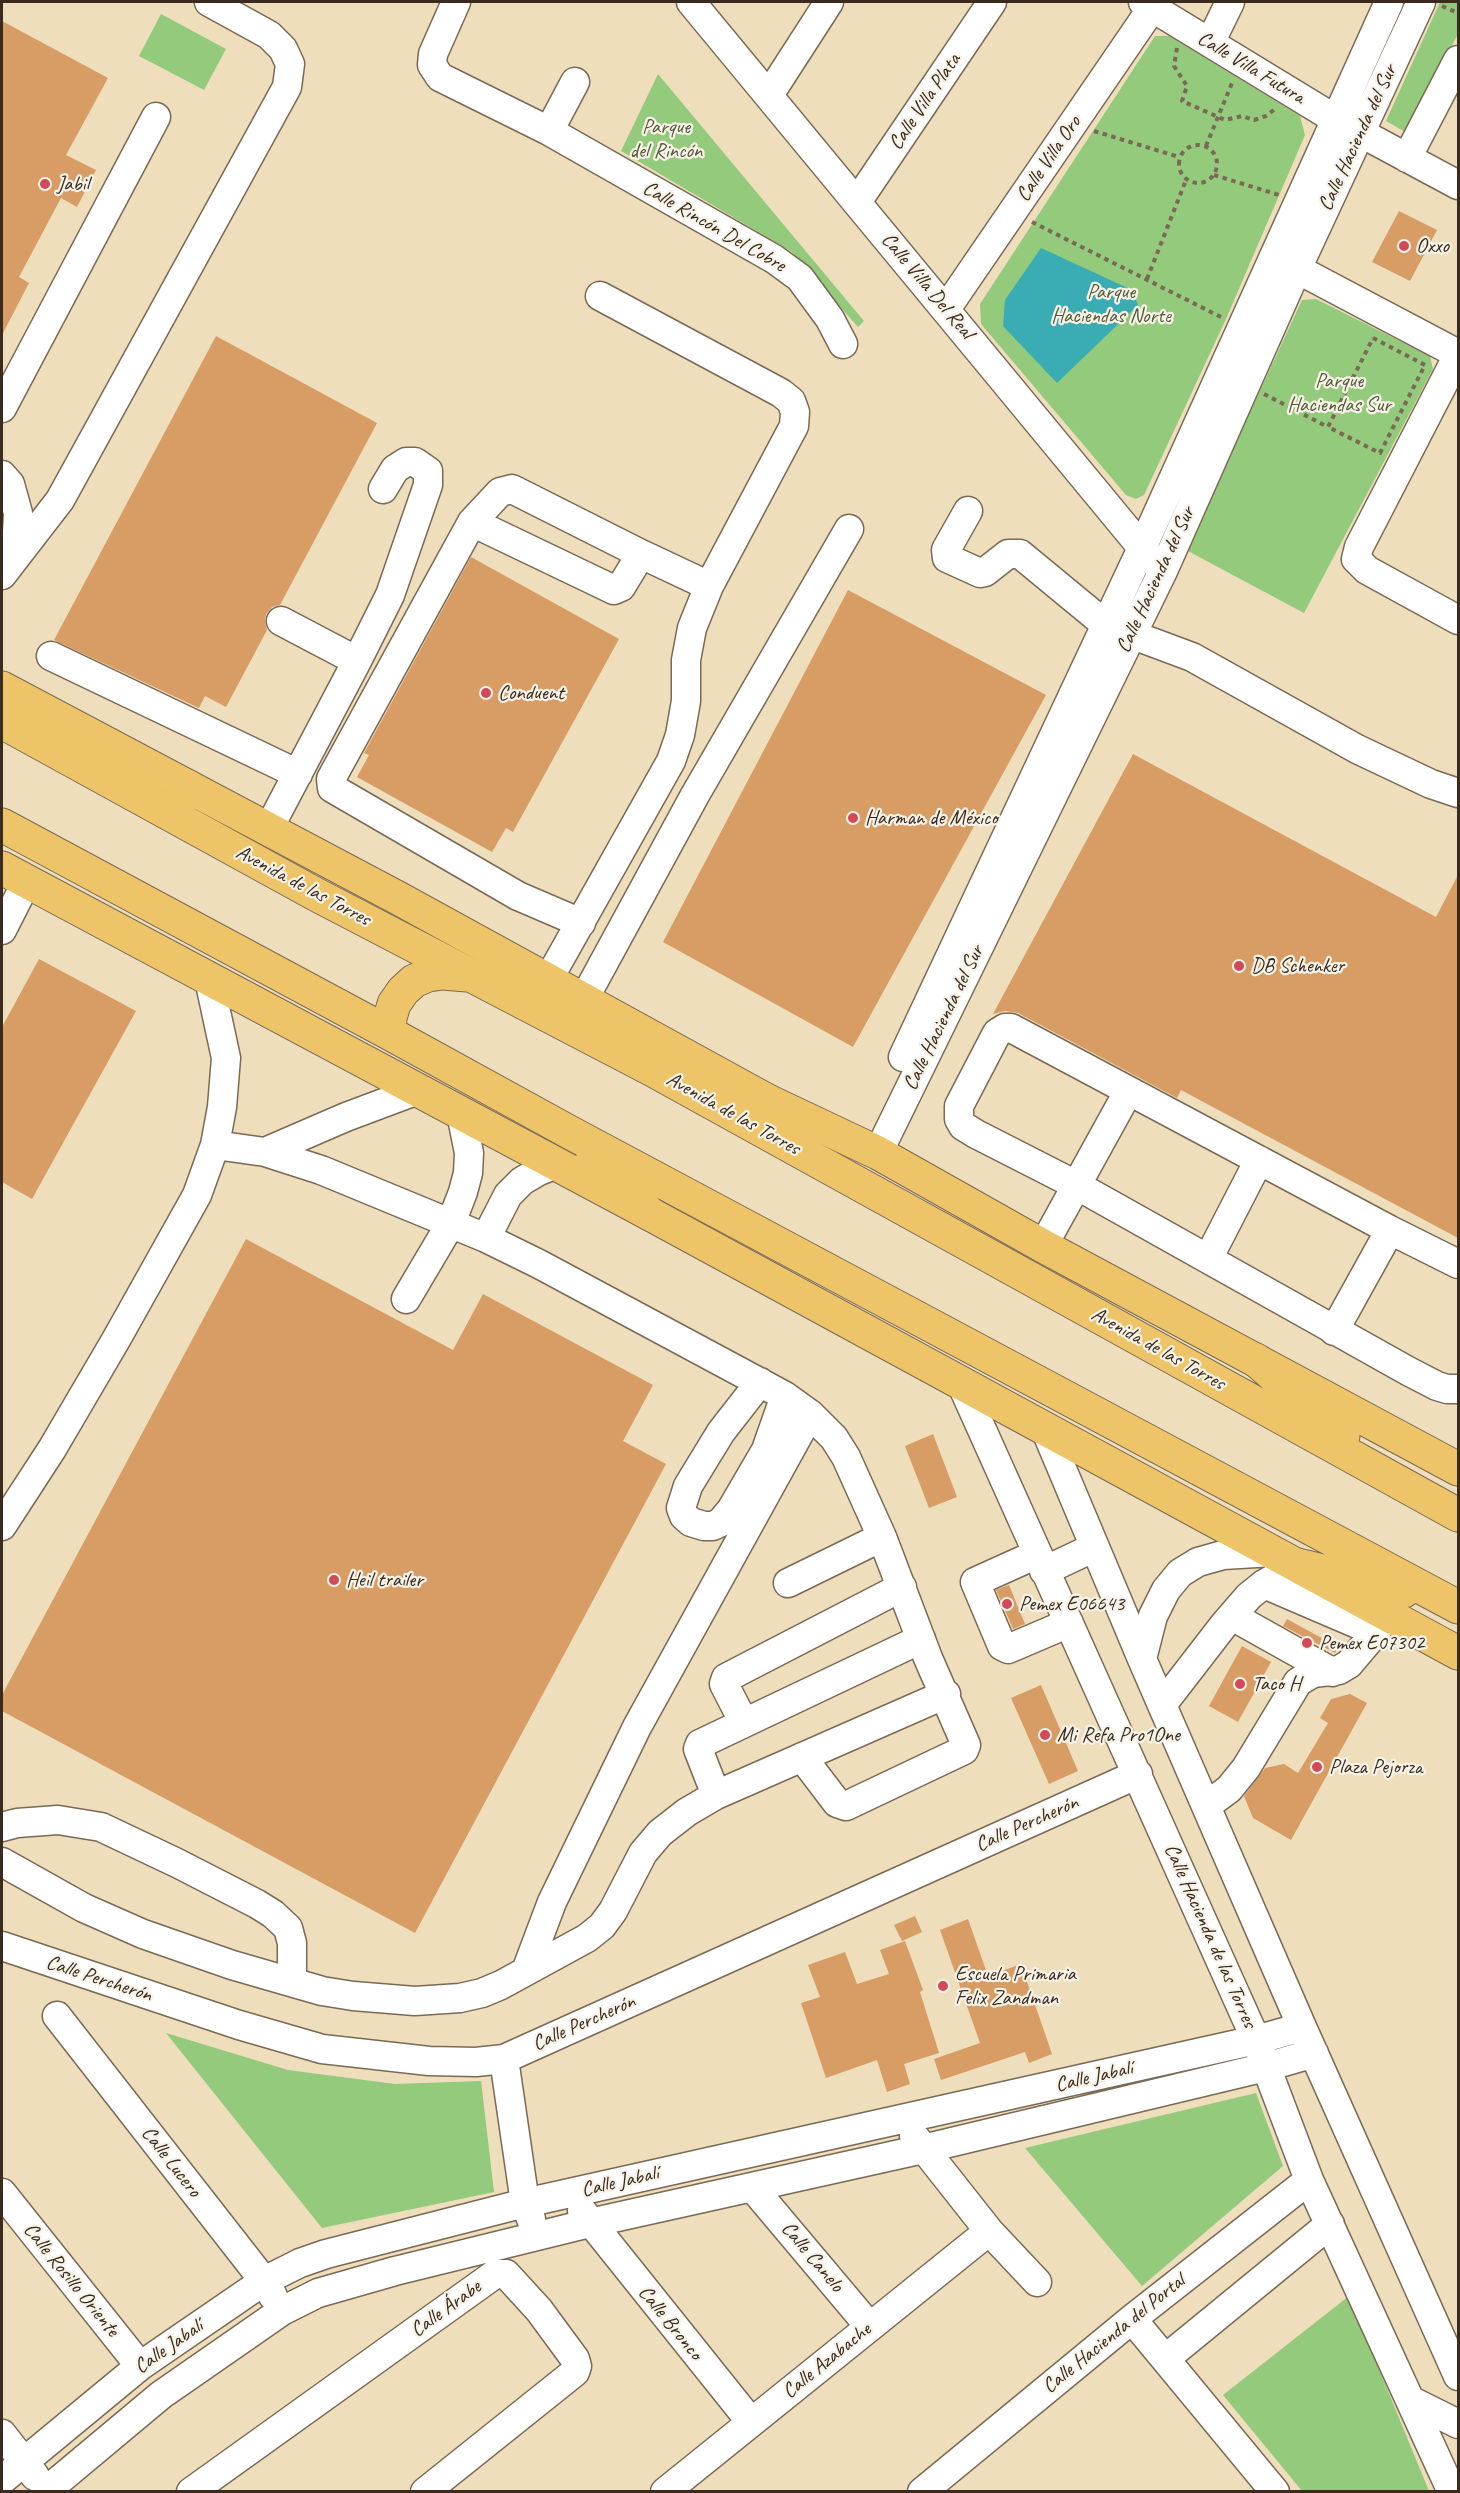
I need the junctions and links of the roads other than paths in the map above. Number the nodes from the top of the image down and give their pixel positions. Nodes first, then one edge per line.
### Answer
1 (209, 2) edge
2 (456, 2) edge
3 (691, 2) edge
4 (829, 2) edge
5 (992, 2) edge
6 (1230, 2) edge
7 (1389, 2) edge
8 (1421, 2) edge
9 (1147, 5) edge
10 (1210, 43) junction
11 (1458, 60) edge
12 (575, 82) dead end
13 (770, 95) junction
14 (156, 117) dead end
15 (1335, 119) junction
16 (549, 131) junction
17 (1361, 133) junction
18 (1407, 158) junction
19 (1458, 185) edge
20 (858, 202) junction
21 (1297, 268) junction
22 (600, 296) dead end
23 (946, 309) junction
24 (843, 344) dead end
25 (1458, 354) edge
26 (2, 408) edge
27 (2, 475) edge
28 (383, 489) dead end
29 (968, 511) dead end
30 (472, 522) junction
31 (849, 529) dead end
32 (1142, 548) junction
33 (641, 554) junction
34 (1162, 571) junction
35 (3, 573) edge
36 (709, 586) junction
37 (1458, 620) edge
38 (281, 621) dead end
39 (1118, 630) junction
40 (51, 656) dead end
41 (357, 662) junction
42 (2, 688) edge
43 (2, 723) edge
44 (298, 774) junction
45 (187, 786) junction
46 (1458, 793) edge
47 (173, 816) junction
48 (2, 825) edge
49 (268, 828) junction
50 (14, 875) edge
51 (581, 923) junction
52 (2, 929) edge
53 (472, 975) junction
54 (209, 979) junction
55 (548, 980) junction
56 (584, 999) junction
57 (389, 1033) junction
58 (651, 1069) junction
59 (418, 1090) junction
60 (1128, 1092) junction
61 (768, 1101) junction
62 (461, 1113) junction
63 (571, 1133) junction
64 (215, 1145) junction
65 (870, 1149) junction
66 (265, 1152) junction
67 (1259, 1160) junction
68 (558, 1164) junction
69 (1076, 1185) junction
70 (650, 1214) junction
71 (451, 1223) junction
72 (1390, 1230) junction
73 (486, 1238) junction
74 (1043, 1246) junction
75 (1208, 1258) junction
76 (1458, 1263) edge
77 (406, 1299) dead end
78 (1334, 1331) junction
79 (1256, 1360) junction
80 (760, 1382) junction
81 (961, 1383) junction
82 (1458, 1389) edge
83 (785, 1395) junction
84 (810, 1414) junction
85 (1046, 1431) junction
86 (1458, 1469) edge
87 (1389, 1477) junction
88 (1458, 1515) edge
89 (2, 1526) edge
90 (882, 1537) junction
91 (1095, 1547) junction
92 (1286, 1558) junction
93 (1040, 1563) junction
94 (788, 1583) dead end
95 (1264, 1584) junction
96 (902, 1587) junction
97 (1454, 1604) edge
98 (1232, 1616) junction
99 (1068, 1623) junction
100 (1382, 1623) junction
101 (921, 1640) junction
102 (1458, 1653) edge
103 (1142, 1659) junction
104 (1332, 1671) junction
105 (946, 1694) junction
106 (1162, 1705) junction
107 (744, 1723) junction
108 (802, 1757) junction
109 (1138, 1774) junction
110 (716, 1795) junction
111 (1206, 1806) junction
112 (2, 1827) edge
113 (2, 1862) edge
114 (2, 1946) edge
115 (526, 1971) junction
116 (292, 1982) junction
117 (57, 2016) dead end
118 (1302, 2027) junction
119 (1256, 2040) junction
120 (1314, 2053) junction
121 (504, 2059) junction
122 (1266, 2067) junction
123 (902, 2119) junction
124 (923, 2149) junction
125 (1309, 2180) junction
126 (753, 2188) junction
127 (2, 2193) edge
128 (569, 2193) junction
129 (525, 2203) junction
130 (590, 2223) junction
131 (1330, 2224) junction
132 (989, 2231) junction
133 (537, 2236) junction
134 (264, 2280) junction
135 (1037, 2282) dead end
136 (282, 2311) junction
137 (1132, 2319) junction
138 (870, 2327) junction
139 (1165, 2359) junction
140 (140, 2366) junction
141 (1458, 2376) edge
142 (1412, 2401) junction
143 (751, 2422) junction
144 (1458, 2424) edge
145 (2, 2434) edge
146 (1446, 2455) edge
147 (24, 2462) junction
148 (2, 2480) edge
149 (46, 2491) edge
150 (191, 2492) edge
151 (425, 2492) edge
152 (665, 2492) edge
153 (922, 2492) edge
154 (1275, 2492) edge
155 (1452, 2492) edge

1 - 35 street
2 - 16 street, Calle Rincón Del Cobre
3 - 13 street, Calle Villa Del Real
4 - 13 street
5 - 20 street, Calle Villa Plata
6 - 10 street
7 - 15 street, Calle Hacienda del Sur
8 - 17 street, Calle Hacienda del Sur
9 - 10 street, Calle Villa Futura
9 - 23 street, Calle Villa Oro
10 - 15 street, Calle Villa Futura
11 - 18 street
12 - 16 street
13 - 20 street, Calle Villa Del Real
14 - 26 street
15 - 17 street, Calle Villa Futura
15 - 32 street, Calle Hacienda del Sur
16 - 24 street, Calle Rincón Del Cobre
17 - 18 street, Calle Villa Futura
17 - 21 street, Calle Hacienda del Sur
18 - 19 street, Calle Villa Futura
20 - 23 street, Calle Villa Del Real
21 - 25 street
21 - 34 street, Calle Hacienda del Sur
22 - 36 street
23 - 32 street, Calle Villa Del Real
25 - 37 street
27 - 35 street
28 - 41 street
29 - 39 street
30 - 33 street
30 - 33 street
30 - 51 street
31 - 56 street
32 - 34 street, Calle Villa Del Real
32 - 39 street, Calle Hacienda del Sur
33 - 36 street
34 - 39 street, Calle Hacienda del Sur
36 - 51 street
38 - 41 street
39 - 46 street
39 - 65 street, Calle Hacienda del Sur
40 - 44 street
41 - 44 street
42 - 45 main road, Avenida de las Torres
43 - 47 main road, Avenida de las Torres
44 - 49 street
45 - 47 main road
45 - 49 main road, Avenida de las Torres
47 - 53 main road, Avenida de las Torres
48 - 57 main road
49 - 55 main road, Avenida de las Torres
50 - 52 street
50 - 54 main road
51 - 55 street
53 - 57 main road
53 - 58 main road, Avenida de las Torres
54 - 59 main road
54 - 64 street
55 - 56 main road, Avenida de las Torres
56 - 61 main road, Avenida de las Torres
57 - 63 main road
58 - 61 main road
58 - 87 main road, Avenida de las Torres
59 - 62 main road
59 - 66 street
60 - 67 street
60 - 69 street
60 - 69 street
61 - 65 main road, Avenida de las Torres
62 - 68 main road
62 - 71 street
63 - 70 main road
63 - 97 main road
64 - 66 street
64 - 89 street
65 - 74 main road, Avenida de las Torres
66 - 71 street
67 - 72 street
67 - 75 street
68 - 70 main road
68 - 73 street
69 - 74 street
69 - 75 street
70 - 81 main road
71 - 73 street
71 - 77 street
72 - 76 street
72 - 78 street
73 - 80 street
74 - 79 main road, Avenida de las Torres
75 - 78 street
78 - 82 street
79 - 86 main road, Avenida de las Torres
79 - 87 main road
80 - 83 street
80 - 83 street
81 - 85 main road
81 - 93 street, Calle Hacienda de las Torres
83 - 84 street
84 - 90 street
84 - 115 street
85 - 91 street
85 - 92 main road
87 - 88 main road, Avenida de las Torres
90 - 94 street
90 - 96 street
91 - 93 street
91 - 103 street
92 - 95 street
92 - 97 main road
92 - 100 main road
92 - 103 street
93 - 99 street, Calle Hacienda de las Torres
93 - 99 street
95 - 98 street
95 - 100 street
96 - 101 street
96 - 107 street
98 - 104 street
98 - 106 street
99 - 109 street, Calle Hacienda de las Torres
100 - 102 main road
100 - 104 street
101 - 105 street
101 - 107 street
103 - 106 street
104 - 111 street
105 - 108 street
105 - 108 street
106 - 111 street
107 - 110 street
108 - 110 street
109 - 119 street, Calle Hacienda de las Torres
109 - 121 street, Calle Percherón
110 - 115 street
111 - 118 street
112 - 116 street
113 - 116 street
114 - 121 street, Calle Percherón
115 - 116 street
117 - 134 street, Calle Lucero
118 - 119 street, Calle Jabalí
118 - 120 street
119 - 122 street, Calle Hacienda de las Torres
119 - 123 street, Calle Jabalí
120 - 122 street, Calle Jabalí
120 - 141 street
121 - 129 street
122 - 124 street, Calle Jabalí
122 - 125 street, Calle Hacienda de las Torres
123 - 124 street
123 - 128 street, Calle Jabalí
124 - 126 street, Calle Jabalí
124 - 132 street
125 - 131 street, Calle Hacienda de las Torres
125 - 137 street, Calle Hacienda del Portal
126 - 130 street, Calle Jabalí
126 - 138 street, Calle Canelo
127 - 140 street, Calle Rosillo Oriente
128 - 129 street, Calle Jabalí
128 - 130 street, Calle Bronco
129 - 133 street
129 - 134 street, Calle Jabalí
130 - 133 street, Calle Jabalí
130 - 143 street, Calle Bronco
131 - 139 street
131 - 142 street, Calle Hacienda de las Torres
132 - 135 street
132 - 138 street, Calle Azabache
133 - 136 street, Calle Jabalí
134 - 136 street, Calle Lucero
134 - 140 street, Calle Jabalí
136 - 149 street, Calle Jabalí
137 - 139 street
137 - 153 street, Calle Hacienda del Portal
138 - 143 street, Calle Azabache
139 - 154 street
140 - 147 street, Calle Jabalí
142 - 144 street
142 - 146 street, Calle Hacienda de las Torres
143 - 152 street, Calle Azabache
145 - 147 street
146 - 155 street, Calle Hacienda de las Torres
147 - 148 street, Calle Jabalí
147 - 149 street
150 - 151 street, Calle Árabe

